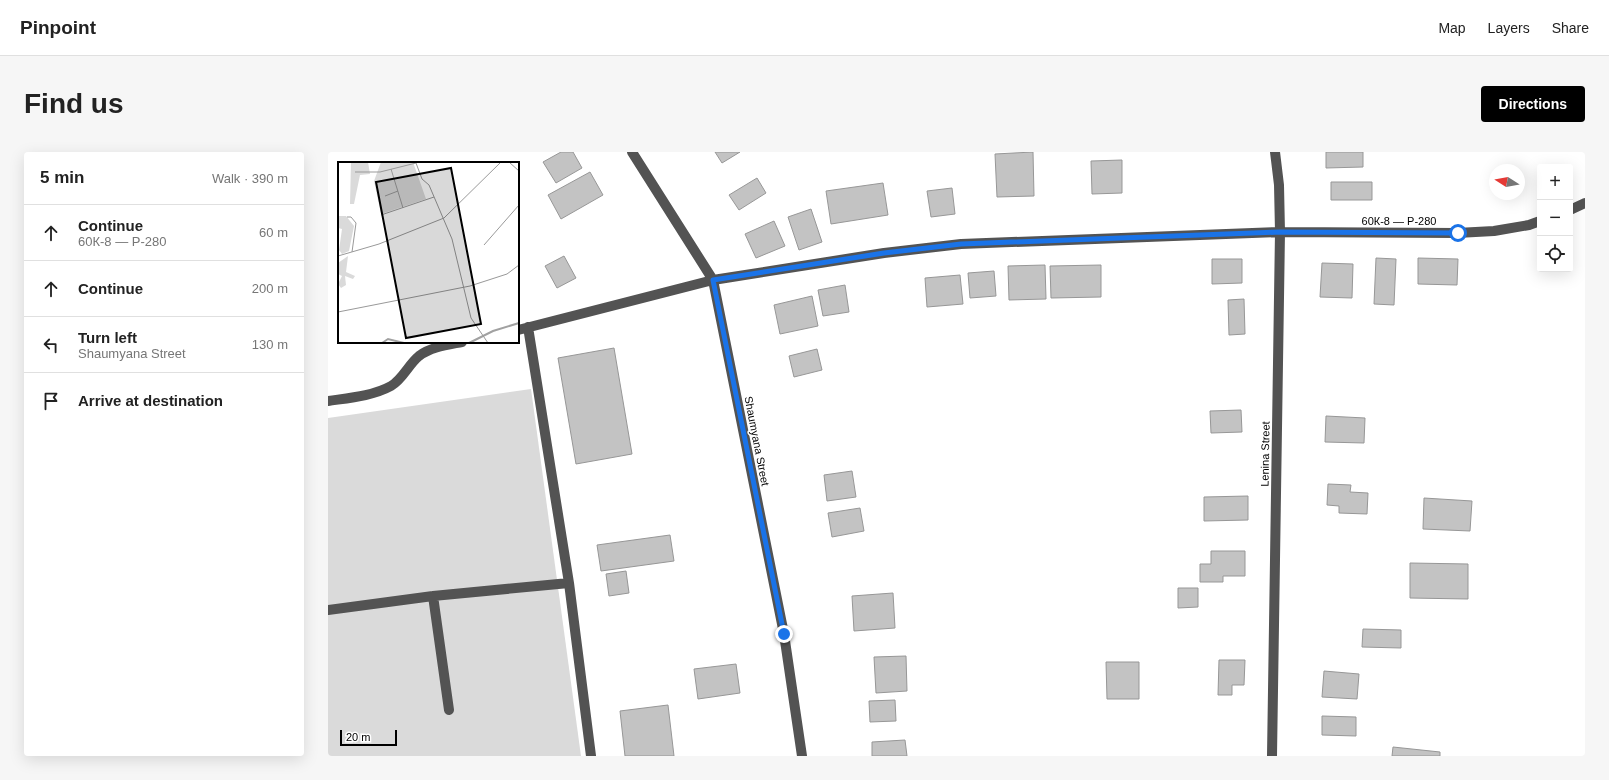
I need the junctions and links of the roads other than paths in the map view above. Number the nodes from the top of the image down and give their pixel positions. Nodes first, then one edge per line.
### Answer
1 (632, 152) edge
2 (1275, 152) edge
3 (1585, 203) edge
4 (1573, 209) edge
5 (1537, 223) edge
6 (1280, 232) junction
7 (713, 280) junction
8 (528, 327) junction
9 (519, 330) edge
10 (457, 343) edge
11 (328, 401) edge
12 (569, 583) junction
13 (433, 596) junction
14 (328, 610) edge
15 (449, 710) dead end
16 (591, 756) edge
17 (802, 756) edge
18 (1272, 756) edge

1 - 7 street, Shaumyana Street
2 - 6 street, Lenina Street
3 - 4 street
5 - 6 street, 60К-8 — Р-280
6 - 7 street, 60К-8 — Р-280
6 - 18 street, Lenina Street
7 - 8 street, 60К-8 — Р-280
7 - 17 street, Shaumyana Street
8 - 9 street, 60К-8 — Р-280
8 - 12 street
10 - 11 street
12 - 13 street
12 - 16 street
13 - 14 street
13 - 15 street

